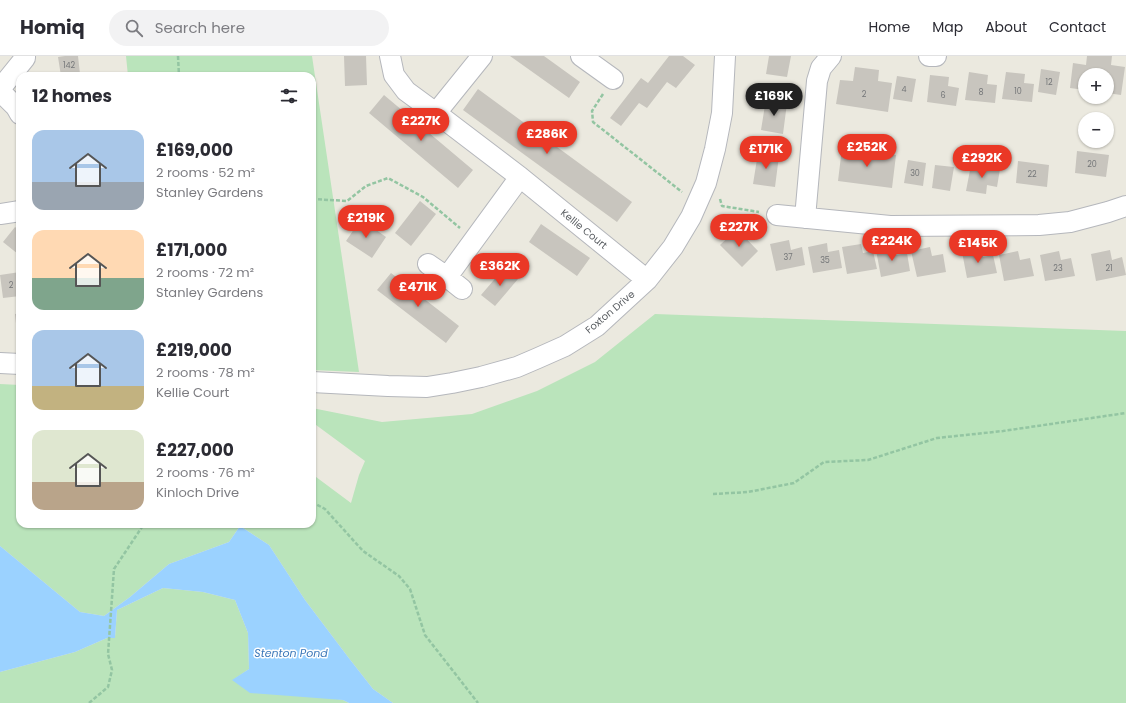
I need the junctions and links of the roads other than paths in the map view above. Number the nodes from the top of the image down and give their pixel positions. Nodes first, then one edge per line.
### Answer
1 (24, 56) edge
2 (390, 56) edge
3 (482, 56) edge
4 (581, 56) edge
5 (725, 56) edge
6 (831, 56) edge
7 (929, 56) edge
8 (936, 56) edge
9 (613, 79) road end
10 (0, 90) edge
11 (16, 107) edge
12 (436, 113) junction
13 (520, 177) junction
14 (1126, 206) edge
15 (16, 212) edge
16 (0, 214) edge
17 (777, 215) road end
18 (805, 218) junction
19 (428, 264) dead end
20 (647, 280) junction
21 (0, 363) edge
22 (16, 364) edge
23 (316, 382) edge

1 - 10 street
2 - 12 street, Kellie Court
3 - 12 street
4 - 9 street
5 - 20 street, Foxton Drive
6 - 18 street
7 - 8 street
10 - 11 street
12 - 13 street, Kellie Court
13 - 19 street
13 - 20 street, Kellie Court
14 - 18 street
15 - 16 street
17 - 18 street
20 - 23 street, Foxton Drive
21 - 22 street

